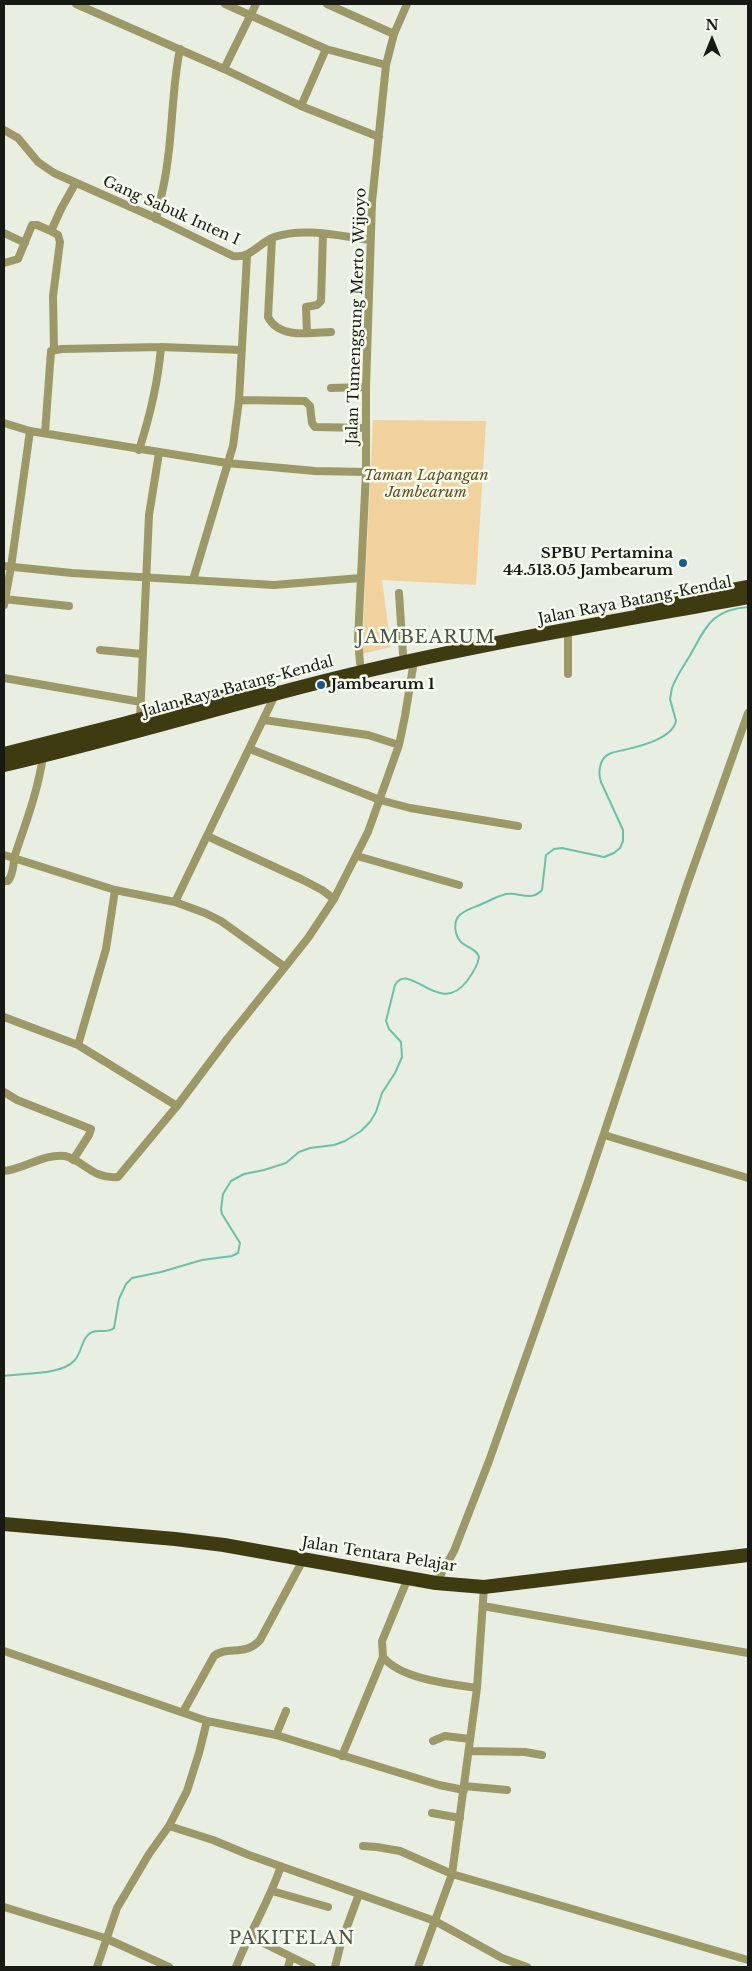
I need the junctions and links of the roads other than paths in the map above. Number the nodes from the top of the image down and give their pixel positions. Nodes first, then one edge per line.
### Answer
1 (76, 4) edge
2 (225, 4) edge
3 (256, 4) edge
4 (327, 4) edge
5 (407, 4) edge
6 (251, 15) junction
7 (394, 34) junction
8 (180, 49) junction
9 (326, 50) junction
10 (386, 66) junction
11 (224, 70) junction
12 (301, 106) junction
13 (4, 130) edge
14 (378, 137) junction
15 (75, 184) junction
16 (156, 219) junction
17 (51, 231) junction
18 (4, 233) edge
19 (323, 234) junction
20 (272, 238) junction
21 (370, 240) junction
22 (25, 242) junction
23 (247, 256) junction
24 (4, 263) edge
25 (331, 332) dead end
26 (307, 333) junction
27 (160, 347) junction
28 (54, 350) junction
29 (242, 350) junction
30 (366, 387) junction
31 (331, 388) dead end
32 (239, 400) junction
33 (4, 423) edge
34 (366, 428) junction
35 (30, 431) junction
36 (44, 433) junction
37 (140, 450) junction
38 (159, 453) junction
39 (227, 463) junction
40 (366, 472) junction
41 (8, 566) edge
42 (147, 577) junction
43 (361, 578) junction
44 (193, 580) junction
45 (748, 587) edge
46 (399, 593) dead end
47 (748, 597) edge
48 (4, 601) edge
49 (69, 606) dead end
50 (568, 630) junction
51 (100, 650) dead end
52 (142, 654) junction
53 (408, 657) junction
54 (360, 663) junction
55 (568, 674) dead end
56 (4, 678) edge
57 (276, 692) junction
58 (141, 702) junction
59 (748, 713) edge
60 (167, 716) junction
61 (140, 719) junction
62 (264, 720) junction
63 (399, 744) junction
64 (250, 749) junction
65 (4, 754) edge
66 (42, 756) junction
67 (4, 765) edge
68 (380, 800) junction
69 (518, 826) dead end
70 (207, 836) junction
71 (4, 855) edge
72 (357, 856) junction
73 (14, 857) junction
74 (4, 881) edge
75 (459, 885) dead end
76 (115, 890) junction
77 (334, 899) junction
78 (175, 902) junction
79 (285, 967) junction
80 (4, 1017) edge
81 (78, 1045) junction
82 (4, 1092) edge
83 (177, 1106) junction
84 (604, 1135) junction
85 (73, 1160) junction
86 (4, 1170) edge
87 (748, 1178) edge
88 (4, 1524) edge
89 (748, 1555) edge
90 (303, 1560) junction
91 (408, 1578) junction
92 (436, 1583) junction
93 (484, 1587) junction
94 (484, 1606) junction
95 (4, 1651) edge
96 (748, 1652) edge
97 (383, 1657) junction
98 (476, 1688) junction
99 (183, 1712) junction
100 (286, 1712) dead end
101 (207, 1721) junction
102 (276, 1735) junction
103 (470, 1739) junction
104 (433, 1741) dead end
105 (469, 1751) junction
106 (542, 1755) dead end
107 (342, 1756) junction
108 (464, 1788) junction
109 (507, 1790) dead end
110 (432, 1813) dead end
111 (460, 1818) junction
112 (169, 1826) junction
113 (363, 1846) dead end
114 (281, 1866) junction
115 (452, 1874) junction
116 (272, 1892) junction
117 (359, 1894) junction
118 (4, 1907) edge
119 (328, 1907) dead end
120 (435, 1921) junction
121 (249, 1936) junction
122 (106, 1938) junction
123 (291, 1957) junction
124 (748, 1960) edge
125 (97, 1967) edge
126 (169, 1967) edge
127 (236, 1967) edge
128 (288, 1967) edge
129 (312, 1967) edge
130 (335, 1967) edge
131 (418, 1967) edge
132 (527, 1967) edge

1 - 8 street
2 - 6 street
3 - 6 street
4 - 7 street
5 - 7 street, Jalan Tumenggung Merto Wijoyo
6 - 9 street
6 - 11 street
7 - 10 street, Jalan Tumenggung Merto Wijoyo
8 - 11 street
8 - 16 street
9 - 10 street
9 - 12 street
10 - 14 street, Jalan Tumenggung Merto Wijoyo
11 - 12 street
12 - 14 street
13 - 15 street, Gang Sabuk Inten I
14 - 21 street, Jalan Tumenggung Merto Wijoyo
15 - 16 street, Gang Sabuk Inten I
15 - 17 street
16 - 23 street, Gang Sabuk Inten I
17 - 22 street
17 - 28 street
18 - 22 street
19 - 20 street, Gang Sabuk Inten I
19 - 21 street, Gang Sabuk Inten I
19 - 26 street
20 - 23 street, Gang Sabuk Inten I
20 - 26 street
21 - 30 street, Jalan Tumenggung Merto Wijoyo
22 - 24 street
23 - 29 street
25 - 26 street
27 - 28 street
27 - 29 street
27 - 37 street
28 - 36 street
29 - 32 street
30 - 31 street
30 - 34 street, Jalan Tumenggung Merto Wijoyo
32 - 34 street
32 - 39 street
33 - 35 street
34 - 40 street, Jalan Tumenggung Merto Wijoyo
35 - 36 street
35 - 41 street
36 - 37 street
37 - 38 street
38 - 39 street
38 - 42 street
39 - 40 street
39 - 44 street
40 - 43 street, Jalan Tumenggung Merto Wijoyo
41 - 42 street
41 - 48 street
42 - 44 street
42 - 52 street
43 - 44 street
43 - 54 street, Jalan Tumenggung Merto Wijoyo
45 - 53 highway, Jalan Raya Batang-Kendal
46 - 53 street
47 - 50 highway, Jalan Raya Batang-Kendal
48 - 49 street
50 - 53 highway, Jalan Raya Batang-Kendal
50 - 55 street
51 - 52 street
52 - 58 street
53 - 54 highway, Jalan Raya Batang-Kendal
53 - 57 highway, Jalan Raya Batang-Kendal
53 - 63 street
54 - 60 highway, Jalan Raya Batang-Kendal
56 - 58 street
57 - 60 highway, Jalan Raya Batang-Kendal
57 - 62 street
58 - 61 street
59 - 84 street
60 - 61 highway, Jalan Raya Batang-Kendal
60 - 66 highway, Jalan Raya Batang-Kendal
61 - 65 highway, Jalan Raya Batang-Kendal
62 - 63 street
62 - 64 street
63 - 68 street
64 - 68 street
64 - 70 street
66 - 67 highway, Jalan Raya Batang-Kendal
66 - 73 street
68 - 69 street
68 - 72 street
70 - 77 street
70 - 78 street
71 - 73 street
72 - 75 street
72 - 77 street
73 - 74 street
73 - 76 street
76 - 78 street
76 - 81 street
77 - 79 street
78 - 79 street
79 - 83 street
80 - 81 street
81 - 83 street
82 - 85 street
83 - 85 street
84 - 87 street
84 - 92 street
85 - 86 street
88 - 90 highway, Jalan Tentara Pelajar
89 - 93 highway, Jalan Tentara Pelajar
90 - 91 highway, Jalan Tentara Pelajar
90 - 99 street
91 - 92 highway, Jalan Tentara Pelajar
91 - 97 street
92 - 93 highway, Jalan Tentara Pelajar
93 - 94 street
94 - 96 street
94 - 98 street
95 - 99 street
97 - 98 street
97 - 107 street
98 - 103 street
99 - 101 street
100 - 102 street
101 - 102 street
101 - 112 street
102 - 107 street
103 - 104 street
103 - 105 street
105 - 106 street
105 - 108 street
107 - 108 street
108 - 109 street
108 - 111 street
110 - 111 street
111 - 115 street
112 - 114 street
112 - 122 street
113 - 115 street
114 - 116 street
114 - 117 street
115 - 120 street
115 - 124 street
116 - 119 street
116 - 121 street
117 - 120 street
117 - 130 street
118 - 122 street
120 - 131 street
120 - 132 street
121 - 123 street
121 - 127 street
122 - 125 street
122 - 126 street
123 - 128 street
123 - 129 street

